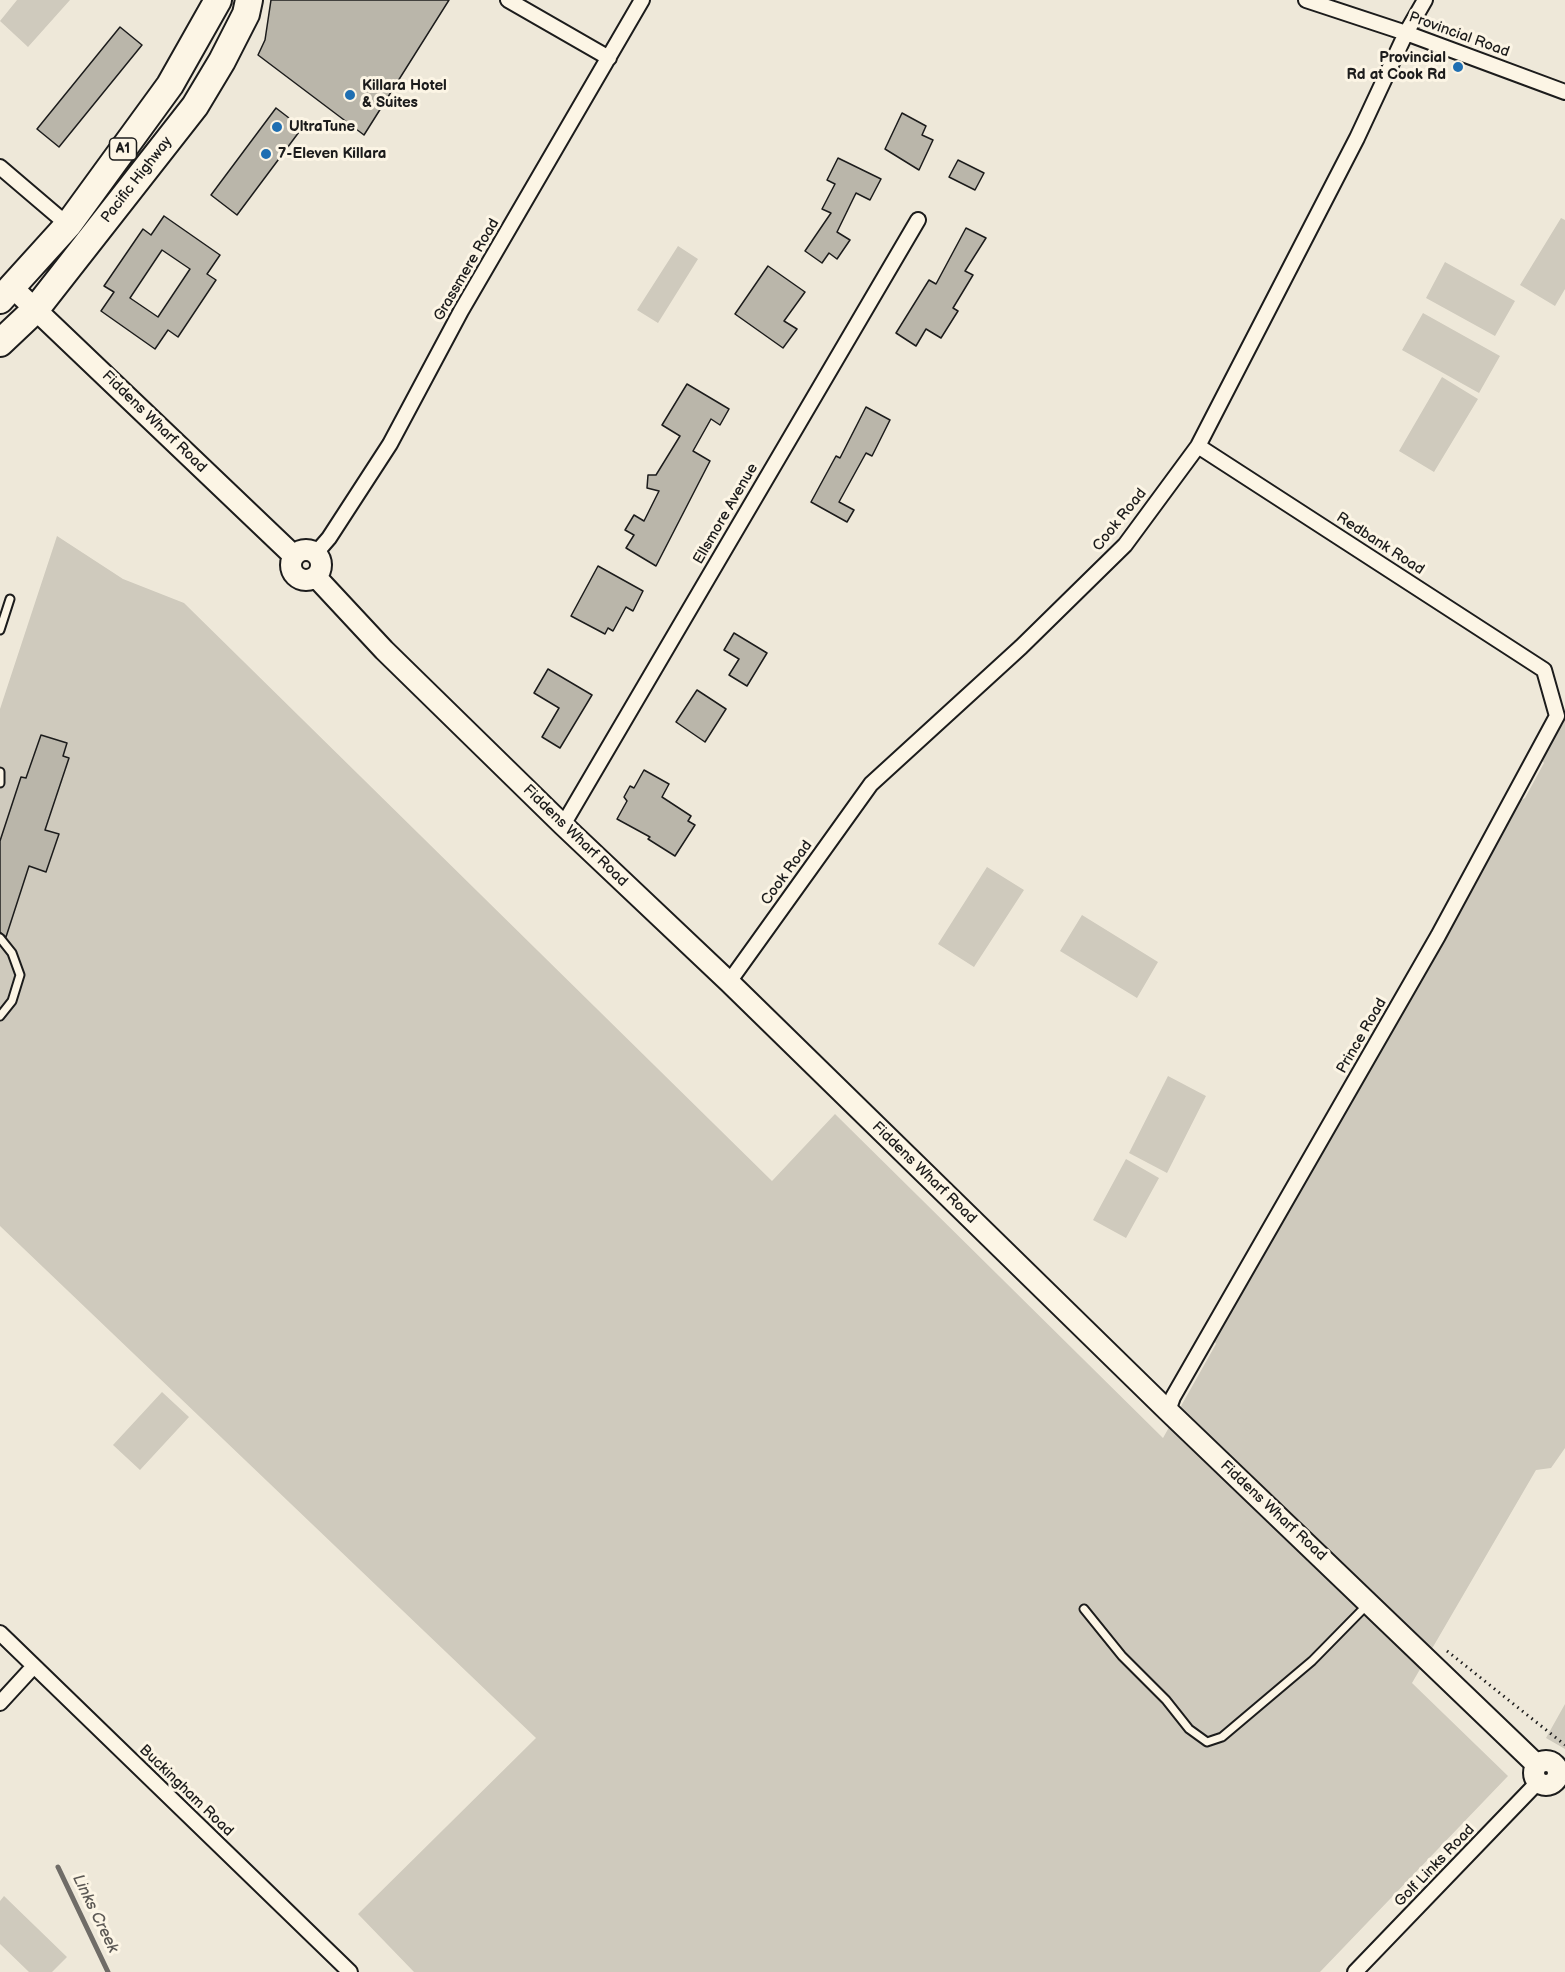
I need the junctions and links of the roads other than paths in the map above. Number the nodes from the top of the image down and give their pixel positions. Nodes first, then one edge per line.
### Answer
1 (218, 0) edge
2 (249, 0) edge
3 (508, 0) edge
4 (642, 0) edge
5 (1306, 0) edge
6 (1425, 0) edge
7 (1406, 33) junction
8 (609, 58) junction
9 (1565, 92) edge
10 (0, 167) edge
11 (918, 220) dead end
12 (68, 225) junction
13 (7, 294) edge
14 (36, 309) junction
15 (0, 343) edge
16 (1198, 446) junction
17 (316, 553) junction
18 (294, 556) junction
19 (316, 577) junction
20 (10, 599) dead end
21 (0, 630) edge
22 (1544, 670) joint
23 (0, 772) edge
24 (0, 783) edge
25 (563, 825) junction
26 (0, 938) edge
27 (729, 982) junction
28 (0, 1016) edge
29 (1168, 1411) junction
30 (1370, 1602) junction
31 (1084, 1609) dead end
32 (0, 1633) edge
33 (34, 1665) junction
34 (0, 1703) edge
35 (1549, 1778) edge
36 (350, 1972) edge
37 (1355, 1972) edge

1 - 12 highway, Pacific Highway / A1
2 - 14 highway, Pacific Highway / A1
3 - 8 street
4 - 8 street, Grassmere Road
5 - 7 street, Provincial Road
6 - 7 street, Cook Road
7 - 9 street, Provincial Road
7 - 16 street, Cook Road
8 - 17 street, Grassmere Road
10 - 12 street
11 - 25 street, Ellsmore Avenue
12 - 13 highway, Pacific Highway / A1
13 - 14 street, Fiddens Wharf Road
14 - 15 highway, Pacific Highway / A1
14 - 18 street, Fiddens Wharf Road
16 - 22 street, Redbank Road
16 - 27 street, Cook Road
17 - 18 street
17 - 19 street
18 - 19 street
19 - 25 street, Fiddens Wharf Road
20 - 21 lane
22 - 29 street, Prince Road
23 - 24 lane
25 - 27 street, Fiddens Wharf Road
26 - 28 lane
27 - 29 street, Fiddens Wharf Road
29 - 30 street, Fiddens Wharf Road
30 - 31 lane
30 - 35 street, Fiddens Wharf Road
32 - 33 street, Buckingham Road
33 - 34 street
33 - 36 street, Buckingham Road
35 - 37 street, Golf Links Road

